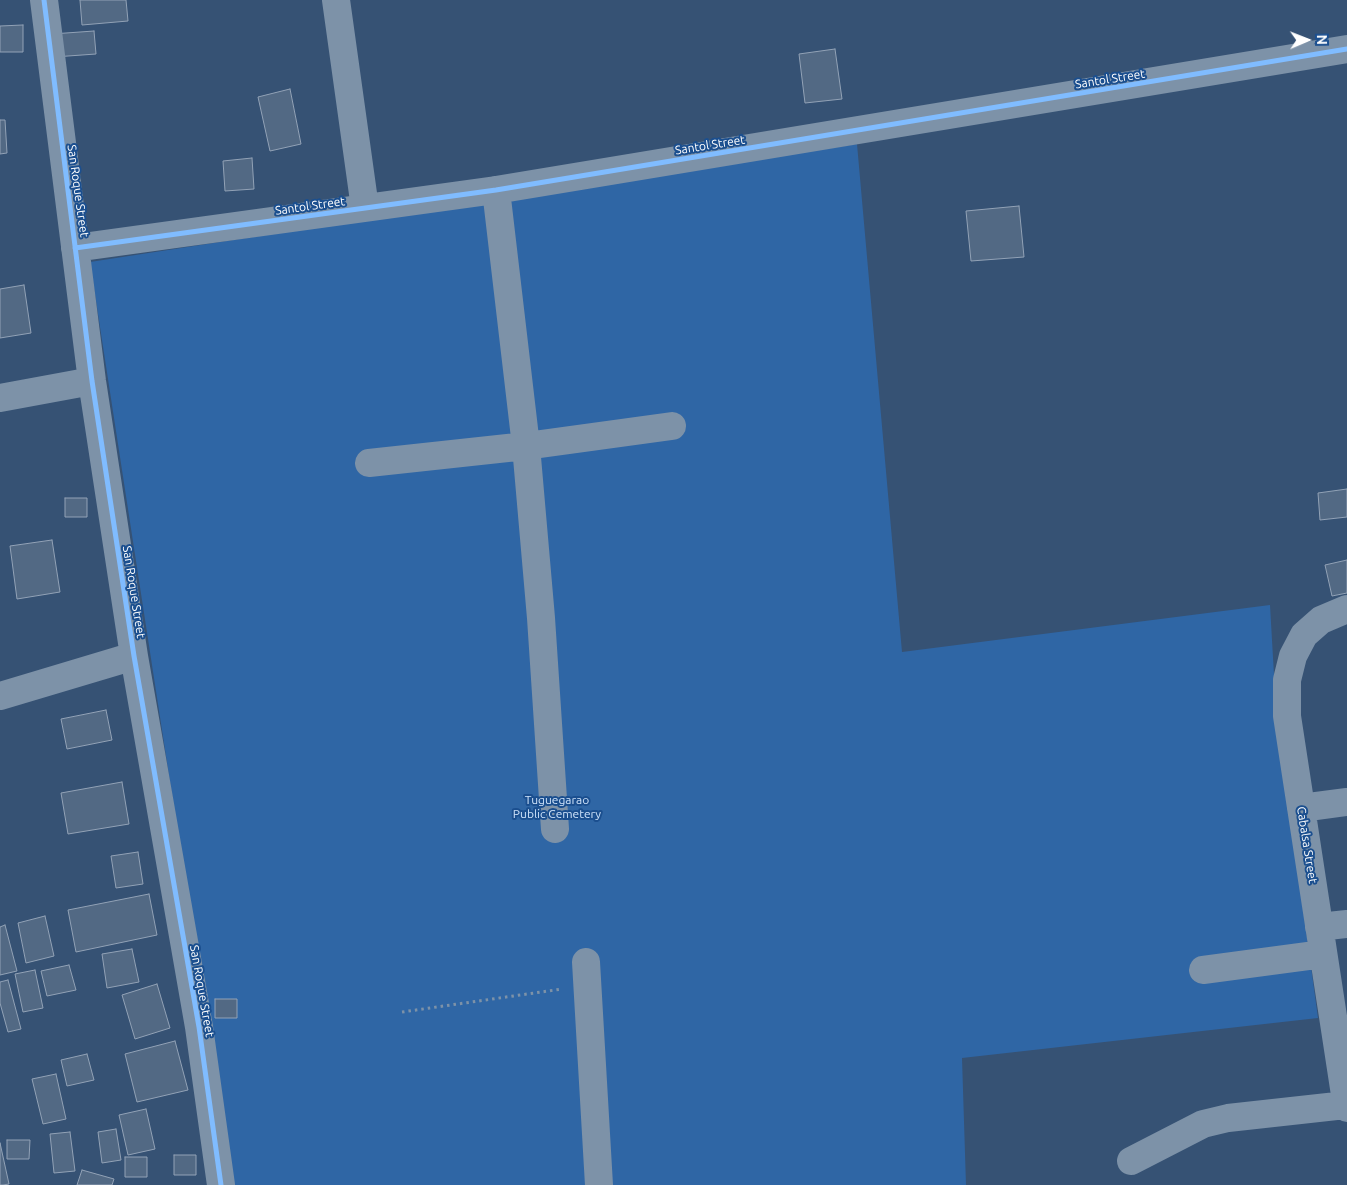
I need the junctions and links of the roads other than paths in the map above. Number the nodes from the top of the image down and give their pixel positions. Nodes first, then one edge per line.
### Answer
1 (44, 0) edge
2 (336, 0) edge
3 (1347, 49) edge
4 (496, 190) junction
5 (365, 208) junction
6 (75, 248) junction
7 (92, 381) junction
8 (0, 398) edge
9 (672, 426) dead end
10 (526, 446) junction
11 (369, 463) dead end
12 (1347, 609) edge
13 (134, 656) junction
14 (0, 696) edge
15 (1347, 802) edge
16 (1301, 808) junction
17 (555, 829) dead end
18 (1347, 924) edge
19 (1320, 927) junction
20 (1323, 954) junction
21 (1203, 970) dead end
22 (587, 974) road end
23 (1344, 1062) edge
24 (1347, 1107) edge
25 (1131, 1161) dead end
26 (221, 1185) edge
27 (599, 1185) edge

1 - 6 street, San Roque Street
2 - 5 street
3 - 4 street, Santol Street
4 - 5 street, Santol Street
4 - 10 street
5 - 6 street, Santol Street
6 - 7 street, San Roque Street
7 - 8 street
7 - 13 street, San Roque Street
9 - 10 street
10 - 11 street
10 - 17 street
12 - 16 street, Cabalsa Street
13 - 14 street
13 - 26 street, San Roque Street
15 - 16 street
16 - 19 street, Cabalsa Street
18 - 19 street
19 - 20 street, Cabalsa Street
20 - 21 street
20 - 23 street, Cabalsa Street
22 - 27 street
23 - 24 street, Cabalsa Street
24 - 25 street

